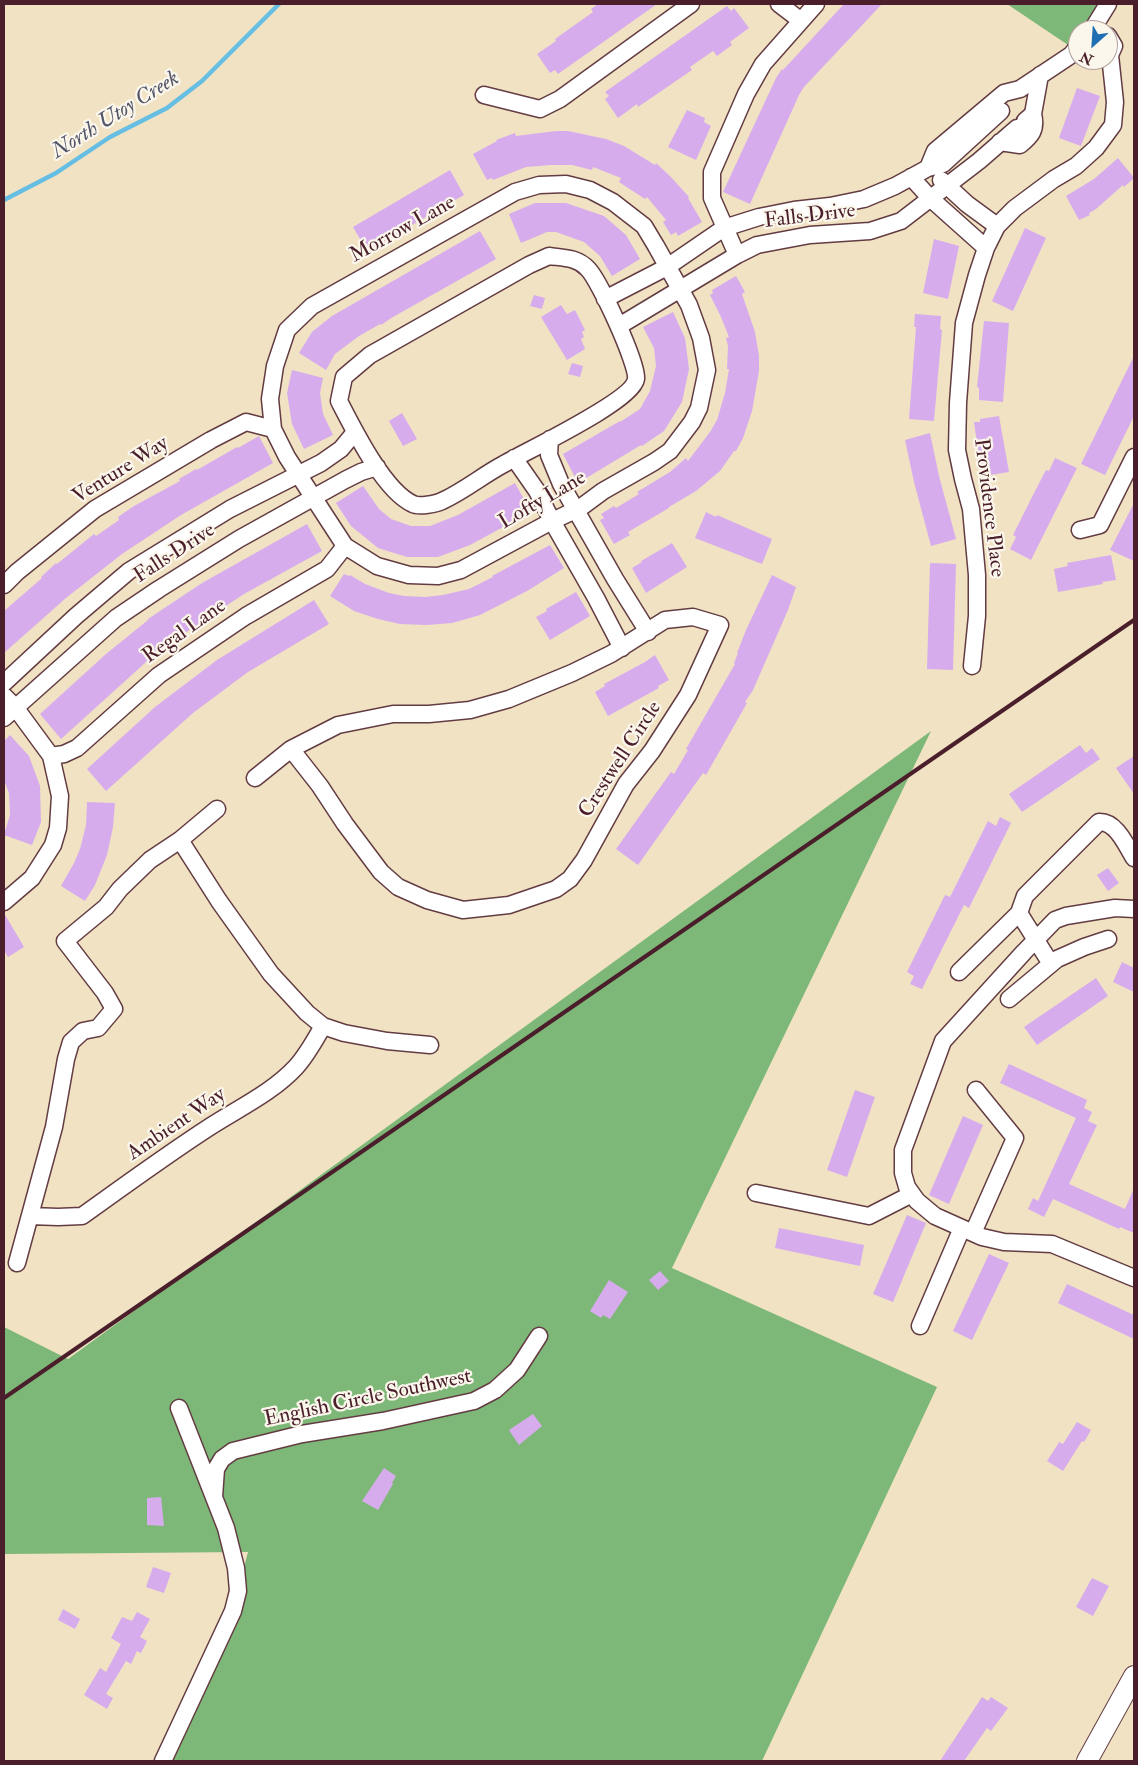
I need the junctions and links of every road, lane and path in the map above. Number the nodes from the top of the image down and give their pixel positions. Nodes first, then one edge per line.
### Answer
1 (691, 4) edge
2 (779, 4) edge
3 (816, 4) edge
4 (1108, 4) edge
5 (800, 20) junction
6 (1101, 20) edge
7 (1068, 57) edge
8 (1111, 70) edge
9 (1040, 75) junction
10 (1020, 89) junction
11 (484, 95) dead end
12 (928, 168) junction
13 (911, 177) junction
14 (947, 186) junction
15 (930, 198) junction
16 (997, 226) junction
17 (724, 228) junction
18 (986, 248) junction
19 (737, 255) junction
20 (667, 267) junction
21 (679, 289) junction
22 (605, 299) junction
23 (619, 326) junction
24 (273, 429) junction
25 (355, 432) junction
26 (550, 439) junction
27 (1134, 457) edge
28 (514, 458) junction
29 (377, 467) junction
30 (298, 476) junction
31 (314, 498) junction
32 (575, 510) junction
33 (552, 521) junction
34 (1080, 530) dead end
35 (345, 546) junction
36 (4, 584) edge
37 (648, 632) junction
38 (622, 648) junction
39 (972, 666) dead end
40 (4, 683) edge
41 (8, 707) edge
42 (291, 749) junction
43 (51, 756) junction
44 (255, 778) dead end
45 (217, 809) dead end
46 (180, 840) junction
47 (1134, 858) edge
48 (4, 902) edge
49 (1134, 909) edge
50 (1019, 913) junction
51 (1108, 939) dead end
52 (1036, 940) junction
53 (1050, 964) junction
54 (960, 972) dead end
55 (1009, 998) dead end
56 (323, 1026) junction
57 (430, 1046) dead end
58 (976, 1090) dead end
59 (756, 1193) dead end
60 (912, 1194) junction
61 (30, 1216) junction
62 (967, 1230) junction
63 (17, 1263) dead end
64 (1134, 1278) edge
65 (920, 1326) dead end
66 (538, 1336) dead end
67 (179, 1408) dead end
68 (214, 1497) junction
69 (1134, 1676) edge
70 (163, 1761) edge
71 (1087, 1761) edge

1 - 11 street
2 - 5 street
3 - 5 street
4 - 6 street
5 - 17 street
7 - 9 street, Falls Drive
8 - 16 street, Providence Place
9 - 10 street, Falls Drive
9 - 14 street, Falls Drive
10 - 12 street, Falls Drive
10 - 12 street, Falls Drive
12 - 13 street, Falls Drive
12 - 14 street
13 - 15 street
13 - 17 street, Falls Drive
14 - 15 street, Falls Drive
14 - 16 street
15 - 18 street
15 - 19 street, Falls Drive
16 - 18 street, Providence Place
17 - 19 street
17 - 20 street, Falls Drive
18 - 39 street, Providence Place
19 - 21 street, Falls Drive
20 - 21 street, Morrow Lane
20 - 22 street, Falls Drive
20 - 24 street, Morrow Lane
21 - 23 street, Falls Drive
21 - 32 street, Lofty Lane
22 - 23 street
22 - 25 street
23 - 26 street
24 - 30 street, Morrow Lane
24 - 36 street, Venture Way
25 - 29 street
25 - 30 street, Falls Drive
26 - 28 street
26 - 32 street
27 - 34 street
28 - 29 street
28 - 33 street
29 - 31 street, Falls Drive
30 - 31 street, Lofty Lane
30 - 40 street, Falls Drive
31 - 35 street, Lofty Lane
31 - 41 street, Falls Drive
32 - 33 street, Lofty Lane
32 - 37 street
33 - 35 street, Lofty Lane
33 - 38 street
35 - 43 street, Regal Lane
37 - 38 street, Crestwell Circle
37 - 42 street, Crestwell Circle
38 - 42 street, Crestwell Circle
41 - 43 street
42 - 44 street, Crestwell Circle
43 - 48 street
45 - 46 street
46 - 56 street
46 - 61 street
47 - 50 street
49 - 52 street
50 - 52 street
50 - 54 street
51 - 53 street
52 - 53 street
52 - 60 street
53 - 55 street
56 - 57 street
56 - 61 street, Ambient Way
58 - 62 street
59 - 60 street
60 - 62 street
61 - 63 street
62 - 64 street
62 - 65 street
66 - 68 street, English Circle Southwest
67 - 68 street
68 - 70 street
69 - 71 street

